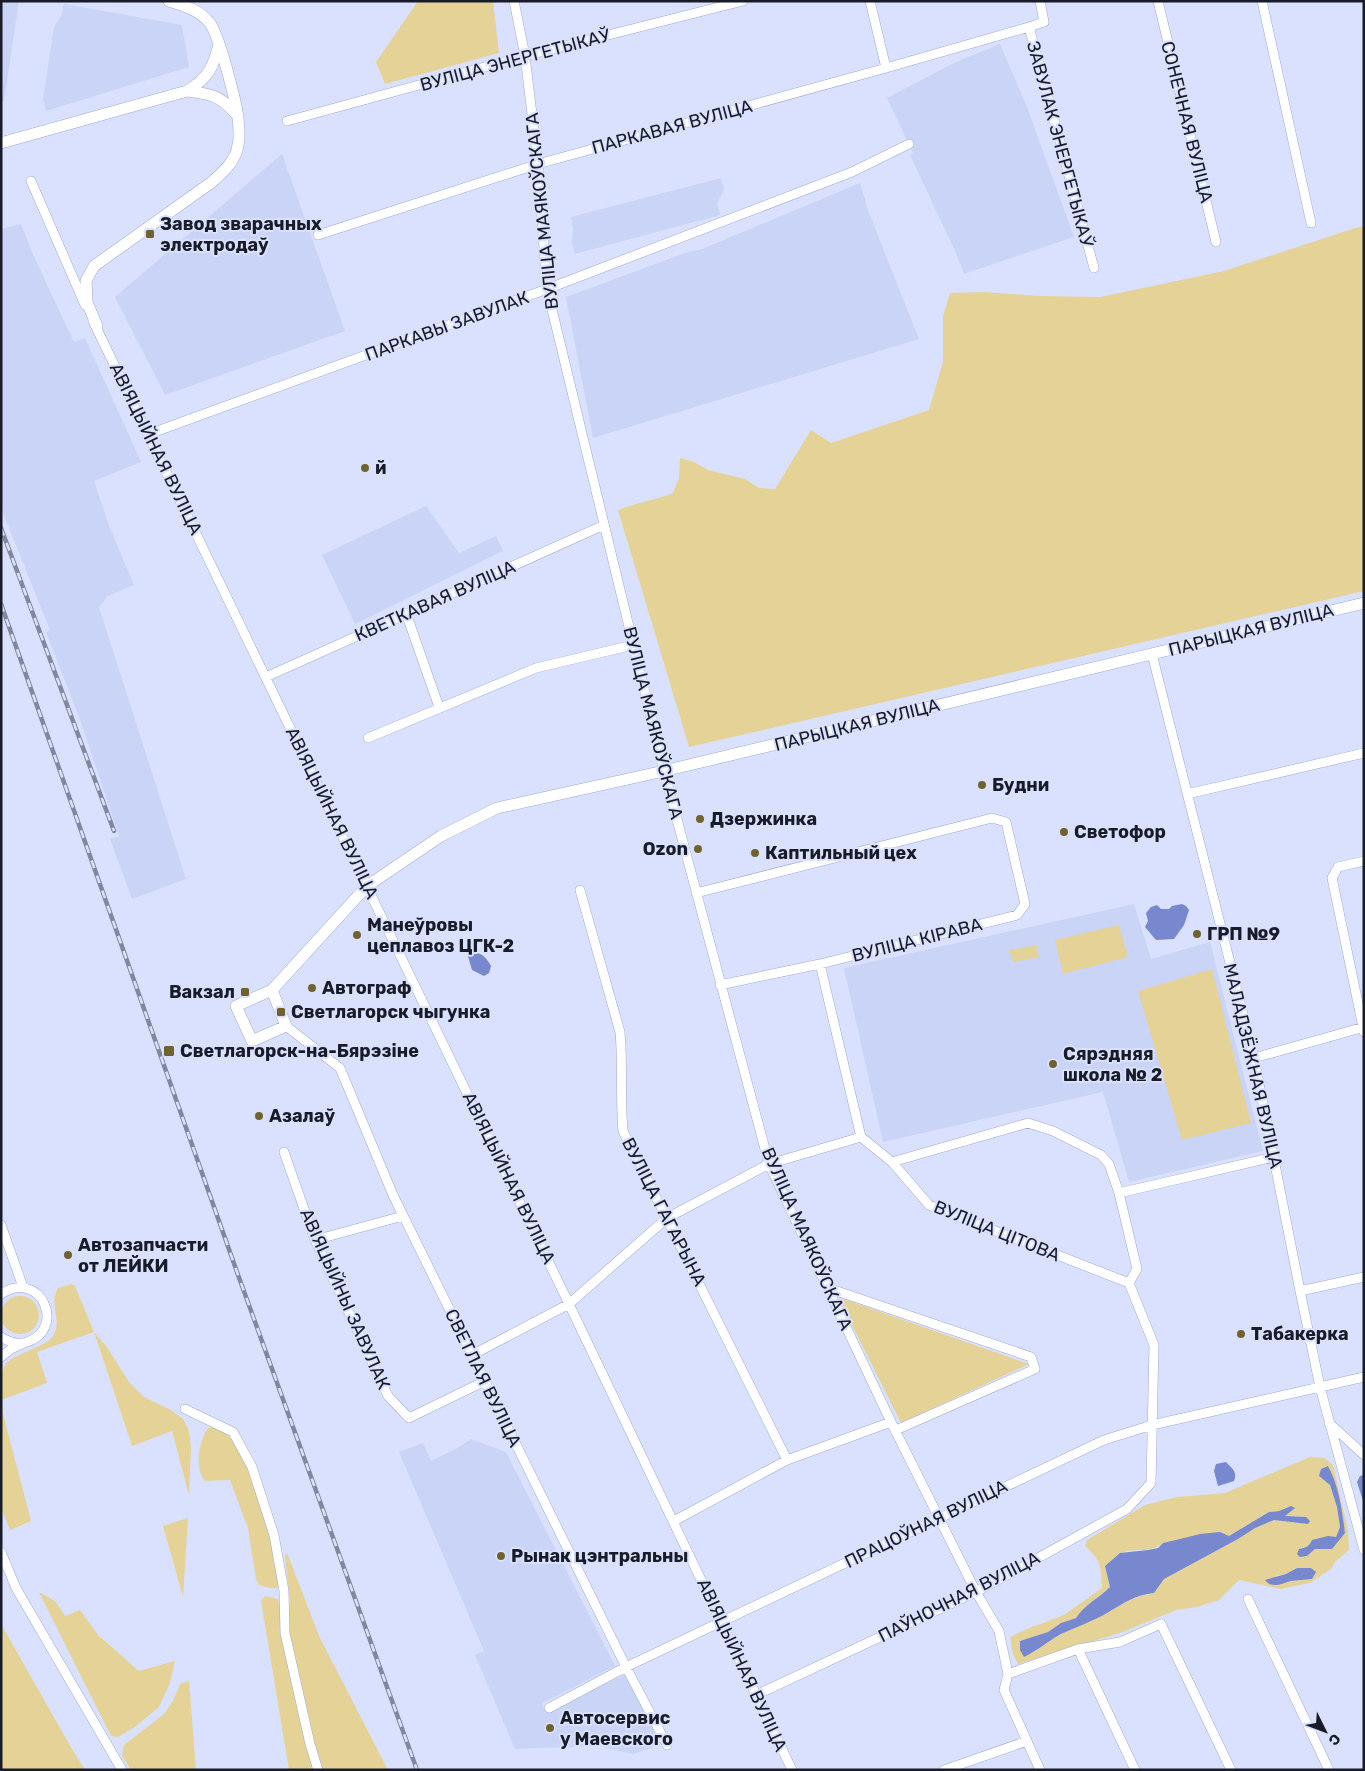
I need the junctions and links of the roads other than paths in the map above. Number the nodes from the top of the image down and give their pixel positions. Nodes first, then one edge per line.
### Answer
1 (169, 1) edge
2 (514, 1) edge
3 (743, 1) edge
4 (870, 1) edge
5 (1040, 1) edge
6 (1158, 1) edge
7 (1262, 1) edge
8 (1029, 27) junction
9 (220, 44) junction
10 (525, 56) junction
11 (886, 68) junction
12 (188, 92) junction
13 (238, 116) junction
14 (287, 121) dead end
15 (1, 143) edge
16 (909, 144) dead end
17 (538, 164) junction
18 (31, 181) dead end
19 (1311, 223) dead end
20 (318, 235) dead end
21 (1216, 242) dead end
22 (1094, 268) dead end
23 (547, 289) junction
24 (97, 326) junction
25 (149, 434) junction
26 (604, 524) junction
27 (1364, 603) edge
28 (406, 613) junction
29 (633, 646) junction
30 (1152, 654) junction
31 (266, 677) junction
32 (439, 708) junction
33 (368, 738) dead end
34 (1364, 753) edge
35 (664, 771) junction
36 (1188, 794) junction
37 (1364, 861) edge
38 (367, 886) junction
39 (580, 890) dead end
40 (696, 893) junction
41 (820, 964) junction
42 (720, 985) junction
43 (272, 990) junction
44 (286, 1026) junction
45 (1363, 1029) edge
46 (1254, 1058) junction
47 (861, 1138) junction
48 (284, 1152) dead end
49 (1274, 1157) junction
50 (892, 1162) junction
51 (769, 1164) junction
52 (1119, 1194) junction
53 (403, 1216) junction
54 (667, 1218) junction
55 (1, 1224) edge
56 (315, 1240) junction
57 (1364, 1277) edge
58 (1130, 1283) junction
59 (23, 1287) junction
60 (828, 1288) junction
61 (1300, 1291) junction
62 (1, 1294) edge
63 (569, 1304) junction
64 (1, 1337) edge
65 (23, 1343) junction
66 (472, 1355) junction
67 (1, 1357) edge
68 (1364, 1377) edge
69 (485, 1381) junction
70 (1320, 1387) junction
71 (185, 1409) dead end
72 (1329, 1423) junction
73 (1152, 1425) junction
74 (894, 1426) junction
75 (1364, 1455) edge
76 (787, 1460) junction
77 (940, 1517) junction
78 (674, 1522) junction
79 (1364, 1550) edge
80 (1, 1552) edge
81 (976, 1592) junction
82 (1248, 1599) dead end
83 (722, 1622) junction
84 (1078, 1649) junction
85 (626, 1667) junction
86 (1008, 1674) junction
87 (756, 1695) junction
88 (549, 1708) dead end
89 (1027, 1741) junction
90 (667, 1745) dead end
91 (122, 1770) edge
92 (318, 1770) edge
93 (792, 1770) edge
94 (944, 1770) edge
95 (1040, 1770) edge
96 (1135, 1770) edge
97 (1231, 1770) edge
98 (1329, 1770) edge

1 - 9 main road, АВІЯЦЫЙНАЯ ВУЛІЦА
2 - 10 street, ВУЛІЦА МАЯКОЎСКАГА
3 - 10 street, ВУЛІЦА ЭНЕРГЕТЫКАЎ
4 - 11 street
5 - 8 street, ЗАВУЛАК ЭНЕРГЕТЫКАЎ
6 - 21 street, СОНЕЧНАЯ ВУЛІЦА
7 - 19 street
8 - 11 street, ПАРКАВАЯ ВУЛІЦА
8 - 22 street, ЗАВУЛАК ЭНЕРГЕТЫКАЎ
9 - 12 main road
9 - 13 main road, АВІЯЦЫЙНАЯ ВУЛІЦА
10 - 14 street, ВУЛІЦА ЭНЕРГЕТЫКАЎ
10 - 17 street, ВУЛІЦА МАЯКОЎСКАГА
11 - 17 street, ПАРКАВАЯ ВУЛІЦА
12 - 13 main road
12 - 15 main road
13 - 24 main road, АВІЯЦЫЙНАЯ ВУЛІЦА
16 - 23 street, ПАРКАВЫ ЗАВУЛАК
17 - 20 street, ПАРКАВАЯ ВУЛІЦА
17 - 23 street, ВУЛІЦА МАЯКОЎСКАГА
18 - 24 street
23 - 25 street, ПАРКАВЫ ЗАВУЛАК
23 - 26 street, ВУЛІЦА МАЯКОЎСКАГА
24 - 25 street, АВІЯЦЫЙНАЯ ВУЛІЦА
25 - 31 street, АВІЯЦЫЙНАЯ ВУЛІЦА
26 - 28 street, КВЕТКАВАЯ ВУЛІЦА
26 - 29 street, ВУЛІЦА МАЯКОЎСКАГА
27 - 30 main road, ПАРЫЦКАЯ ВУЛІЦА
28 - 31 street, КВЕТКАВАЯ ВУЛІЦА
28 - 32 street
29 - 32 street
29 - 35 street, ВУЛІЦА МАЯКОЎСКАГА
30 - 35 main road, ПАРЫЦКАЯ ВУЛІЦА
30 - 36 street, МАЛАДЗЁЖНАЯ ВУЛІЦА
31 - 38 street, АВІЯЦЫЙНАЯ ВУЛІЦА
32 - 33 street
34 - 36 street
35 - 38 main road, ПАРЫЦКАЯ ВУЛІЦА
35 - 40 street, ВУЛІЦА МАЯКОЎСКАГА
36 - 46 street, МАЛАДЗЁЖНАЯ ВУЛІЦА
37 - 45 street
38 - 43 main road
38 - 63 street, АВІЯЦЫЙНАЯ ВУЛІЦА
39 - 54 street, ВУЛІЦА ГАГАРЫНА
40 - 41 street, ВУЛІЦА КІРАВА
40 - 42 street, ВУЛІЦА МАЯКОЎСКАГА
41 - 42 street, ВУЛІЦА КІРАВА
41 - 47 street
42 - 51 street, ВУЛІЦА МАЯКОЎСКАГА
43 - 44 main road
43 - 44 main road
44 - 53 street, СВЕТЛАЯ ВУЛІЦА
45 - 46 street
46 - 49 street, МАЛАДЗЁЖНАЯ ВУЛІЦА
47 - 50 street, ВУЛІЦА ЦІТОВА
47 - 51 street
48 - 56 street, АВІЯЦЫЙНЫ ЗАВУЛАК
49 - 52 street
49 - 61 street, МАЛАДЗЁЖНАЯ ВУЛІЦА
50 - 52 street
50 - 58 street, ВУЛІЦА ЦІТОВА
51 - 54 street
51 - 60 street, ВУЛІЦА МАЯКОЎСКАГА
52 - 58 street
53 - 56 street
53 - 66 street, СВЕТЛАЯ ВУЛІЦА
54 - 63 street
54 - 76 street, ВУЛІЦА ГАГАРЫНА
55 - 59 street
56 - 69 street, АВІЯЦЫЙНЫ ЗАВУЛАК
57 - 61 street
58 - 73 street
59 - 62 street
59 - 65 street
60 - 74 street, ВУЛІЦА МАЯКОЎСКАГА
60 - 74 street
61 - 70 street, МАЛАДЗЁЖНАЯ ВУЛІЦА
63 - 66 street
63 - 78 street, АВІЯЦЫЙНАЯ ВУЛІЦА
64 - 65 street
65 - 67 street
66 - 69 street, СВЕТЛАЯ ВУЛІЦА
68 - 70 street, ПРАЦОЎНАЯ ВУЛІЦА
69 - 85 street, СВЕТЛАЯ ВУЛІЦА
70 - 72 street, МАЛАДЗЁЖНАЯ ВУЛІЦА
70 - 73 street, ПРАЦОЎНАЯ ВУЛІЦА
71 - 92 street
72 - 75 street
72 - 79 street, МАЛАДЗЁЖНАЯ ВУЛІЦА
73 - 77 street, ПРАЦОЎНАЯ ВУЛІЦА
73 - 81 street, ПАЎНОЧНАЯ ВУЛІЦА
74 - 76 street
74 - 77 street, ВУЛІЦА МАЯКОЎСКАГА
76 - 78 street
77 - 81 street, ВУЛІЦА МАЯКОЎСКАГА
77 - 83 street, ПРАЦОЎНАЯ ВУЛІЦА
78 - 83 street, АВІЯЦЫЙНАЯ ВУЛІЦА
80 - 91 street
81 - 86 street, ВУЛІЦА МАЯКОЎСКАГА
81 - 87 street, ПАЎНОЧНАЯ ВУЛІЦА
82 - 98 street
83 - 85 street, ПРАЦОЎНАЯ ВУЛІЦА
83 - 87 street, АВІЯЦЫЙНАЯ ВУЛІЦА
84 - 86 street
84 - 96 street
84 - 97 street
85 - 88 street, ПРАЦОЎНАЯ ВУЛІЦА
85 - 90 street, СВЕТЛАЯ ВУЛІЦА
86 - 89 street, ВУЛІЦА МАЯКОЎСКАГА
87 - 93 street, АВІЯЦЫЙНАЯ ВУЛІЦА
89 - 94 street
89 - 95 street, ВУЛІЦА МАЯКОЎСКАГА

